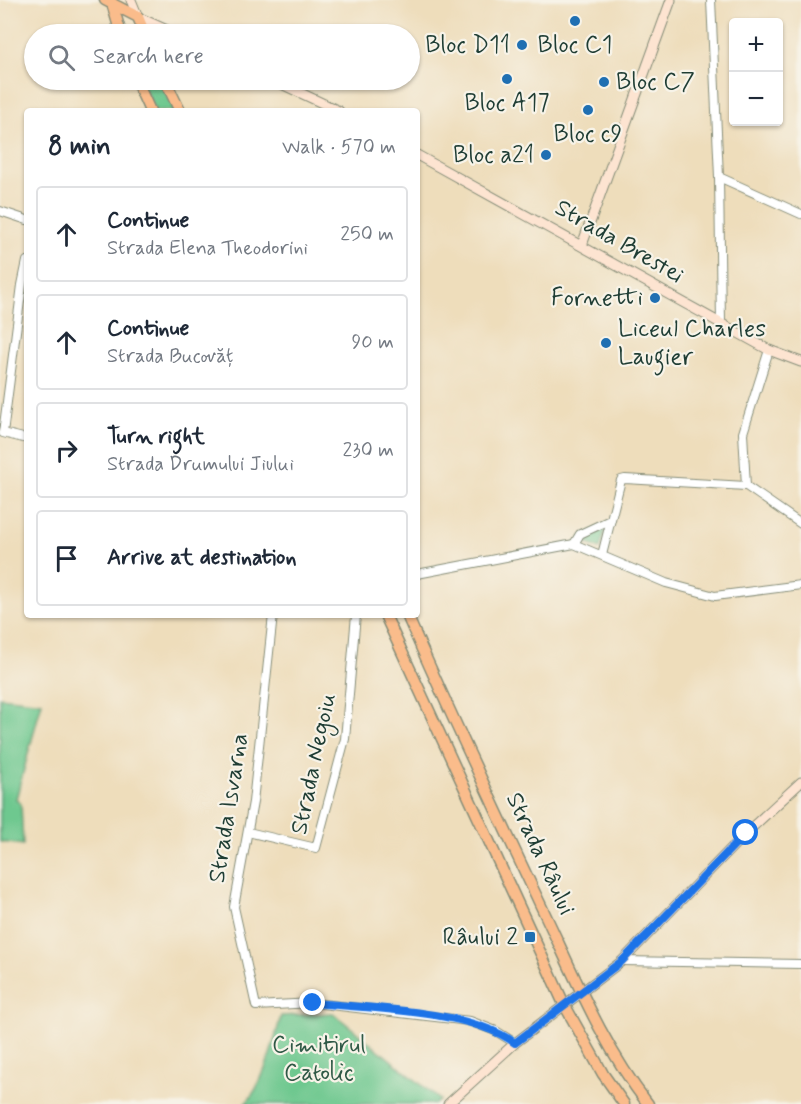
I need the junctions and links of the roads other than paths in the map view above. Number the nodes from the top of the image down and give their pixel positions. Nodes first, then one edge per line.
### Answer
1 (130, 0) edge
2 (671, 0) edge
3 (711, 0) edge
4 (109, 1) edge
5 (138, 17) junction
6 (118, 24) edge
7 (142, 24) edge
8 (154, 24) edge
9 (141, 90) edge
10 (170, 90) edge
11 (294, 90) edge
12 (149, 108) edge
13 (179, 108) edge
14 (333, 108) edge
15 (420, 157) edge
16 (719, 177) junction
17 (0, 211) edge
18 (801, 214) edge
19 (24, 219) edge
20 (590, 224) junction
21 (582, 245) junction
22 (631, 273) junction
23 (24, 283) edge
24 (721, 324) junction
25 (769, 350) junction
26 (801, 362) edge
27 (24, 438) edge
28 (746, 486) junction
29 (610, 520) junction
30 (801, 524) edge
31 (574, 544) junction
32 (602, 555) junction
33 (420, 573) edge
34 (801, 585) edge
35 (273, 618) edge
36 (356, 618) edge
37 (386, 618) edge
38 (408, 618) edge
39 (801, 782) edge
40 (248, 832) junction
41 (622, 961) junction
42 (801, 964) edge
43 (582, 992) junction
44 (564, 1004) junction
45 (515, 1043) junction
46 (448, 1104) edge
47 (624, 1104) edge
48 (648, 1104) edge

1 - 5 main road
2 - 20 main road
3 - 16 street
4 - 5 main road
4 - 6 main road
5 - 7 main road
5 - 8 main road
9 - 12 main road
10 - 13 main road
11 - 14 main road
15 - 21 main road, Strada Brestei
16 - 18 street
16 - 24 street
17 - 19 street
20 - 21 main road
20 - 22 main road
21 - 22 main road, Strada Brestei
22 - 24 main road, Strada Brestei
23 - 27 street
24 - 25 main road, Strada Brestei
25 - 26 main road, Strada Brestei
25 - 28 street
28 - 29 street
28 - 30 street
29 - 31 street
29 - 32 street
31 - 32 street
31 - 33 street
32 - 34 street
35 - 40 street, Strada Isvarna
36 - 40 street, Strada Negoiu
37 - 44 main road, Strada Râului
38 - 43 main road, Strada Râului
39 - 41 main road
40 - 45 street, Strada Isvarna
41 - 42 street
41 - 43 main road
43 - 44 main road
43 - 48 main road, Strada Râului
44 - 45 main road
44 - 47 main road, Strada Râului
45 - 46 main road

